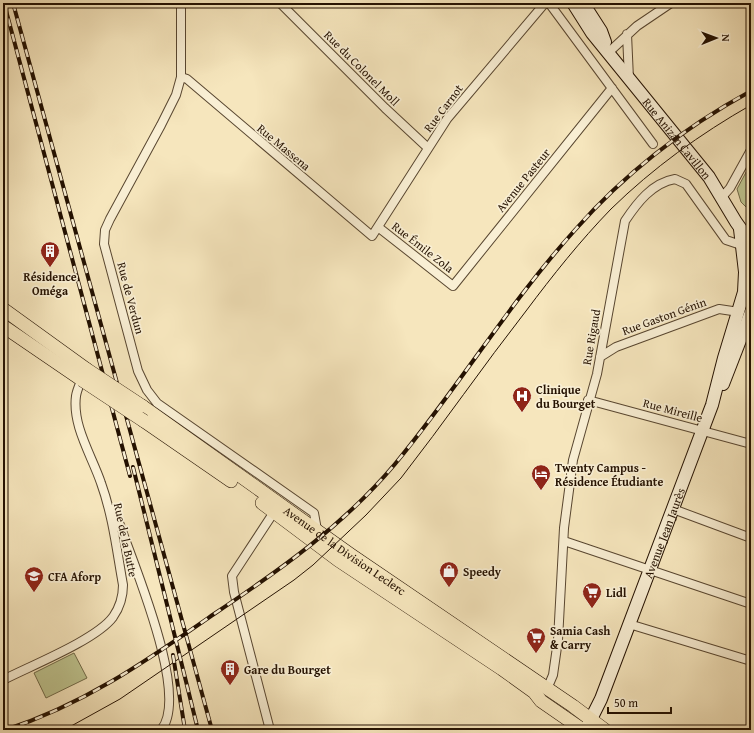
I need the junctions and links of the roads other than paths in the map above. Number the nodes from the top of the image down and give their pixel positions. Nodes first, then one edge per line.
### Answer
1 (181, 3) edge
2 (280, 3) edge
3 (545, 3) edge
4 (549, 3) edge
5 (574, 3) edge
6 (672, 3) edge
7 (627, 34) junction
8 (609, 52) junction
9 (181, 77) junction
10 (629, 79) junction
11 (612, 88) junction
12 (653, 144) dead end
13 (428, 148) junction
14 (751, 150) edge
15 (722, 197) junction
16 (378, 227) junction
17 (746, 230) edge
18 (372, 236) joint
19 (746, 244) edge
20 (454, 286) joint
21 (3, 309) edge
22 (748, 317) edge
23 (3, 326) edge
24 (600, 357) junction
25 (84, 375) junction
26 (588, 400) junction
27 (703, 431) junction
28 (751, 444) edge
29 (106, 499) junction
30 (673, 509) junction
31 (274, 512) junction
32 (317, 530) junction
33 (751, 538) edge
34 (564, 542) junction
35 (650, 571) junction
36 (751, 604) edge
37 (629, 624) junction
38 (751, 661) edge
39 (3, 680) edge
40 (547, 689) junction
41 (586, 726) edge
42 (161, 730) edge
43 (270, 730) edge
44 (605, 730) edge

1 - 9 street, Rue de Verdun
2 - 13 street, Rue du Colonel Moll
3 - 13 street, Rue Carnot
4 - 11 street
5 - 8 main road, Rue Anizan Cavillon
6 - 7 street
7 - 8 street
7 - 10 street
8 - 10 main road, Rue Anizan Cavillon
9 - 18 street, Rue Massena
9 - 32 street, Rue de Verdun
10 - 15 main road, Rue Anizan Cavillon
11 - 12 street
11 - 20 street, Avenue Pasteur
13 - 16 street, Rue Carnot
14 - 15 street
15 - 17 main road, Rue Anizan Cavillon
16 - 18 street, Rue Carnot
16 - 20 street, Rue Émile Zola
17 - 19 main road, Rue Anizan Cavillon
19 - 22 main road, Rue Anizan Cavillon
19 - 24 street, Rue Rigaud
21 - 25 main road
22 - 24 street, Rue Gaston Génin
22 - 27 main road, Avenue Jean Jaurès
23 - 25 main road
24 - 26 street, Rue Rigaud
25 - 29 street, Rue de la Butte
25 - 31 main road, Avenue de la Division Leclerc, bridge
25 - 32 main road, Avenue de la Division Leclerc, bridge
26 - 27 street, Rue Mireille
26 - 34 street, Rue Rigaud
27 - 28 street, Rue Mireille
27 - 30 main road, Avenue Jean Jaurès
29 - 39 street, Rue de la Butte
29 - 42 street
30 - 33 street
30 - 35 main road, Avenue Jean Jaurès
31 - 41 main road, Avenue de la Division Leclerc
31 - 43 street
32 - 40 main road, Avenue de la Division Leclerc
34 - 35 street
34 - 40 street, Rue Rigaud
35 - 36 street
35 - 37 main road, Avenue Jean Jaurès
37 - 38 street
37 - 41 main road, Avenue Jean Jaurès
40 - 41 main road, Avenue de la Division Leclerc
41 - 44 main road, Avenue de la Division Leclerc

